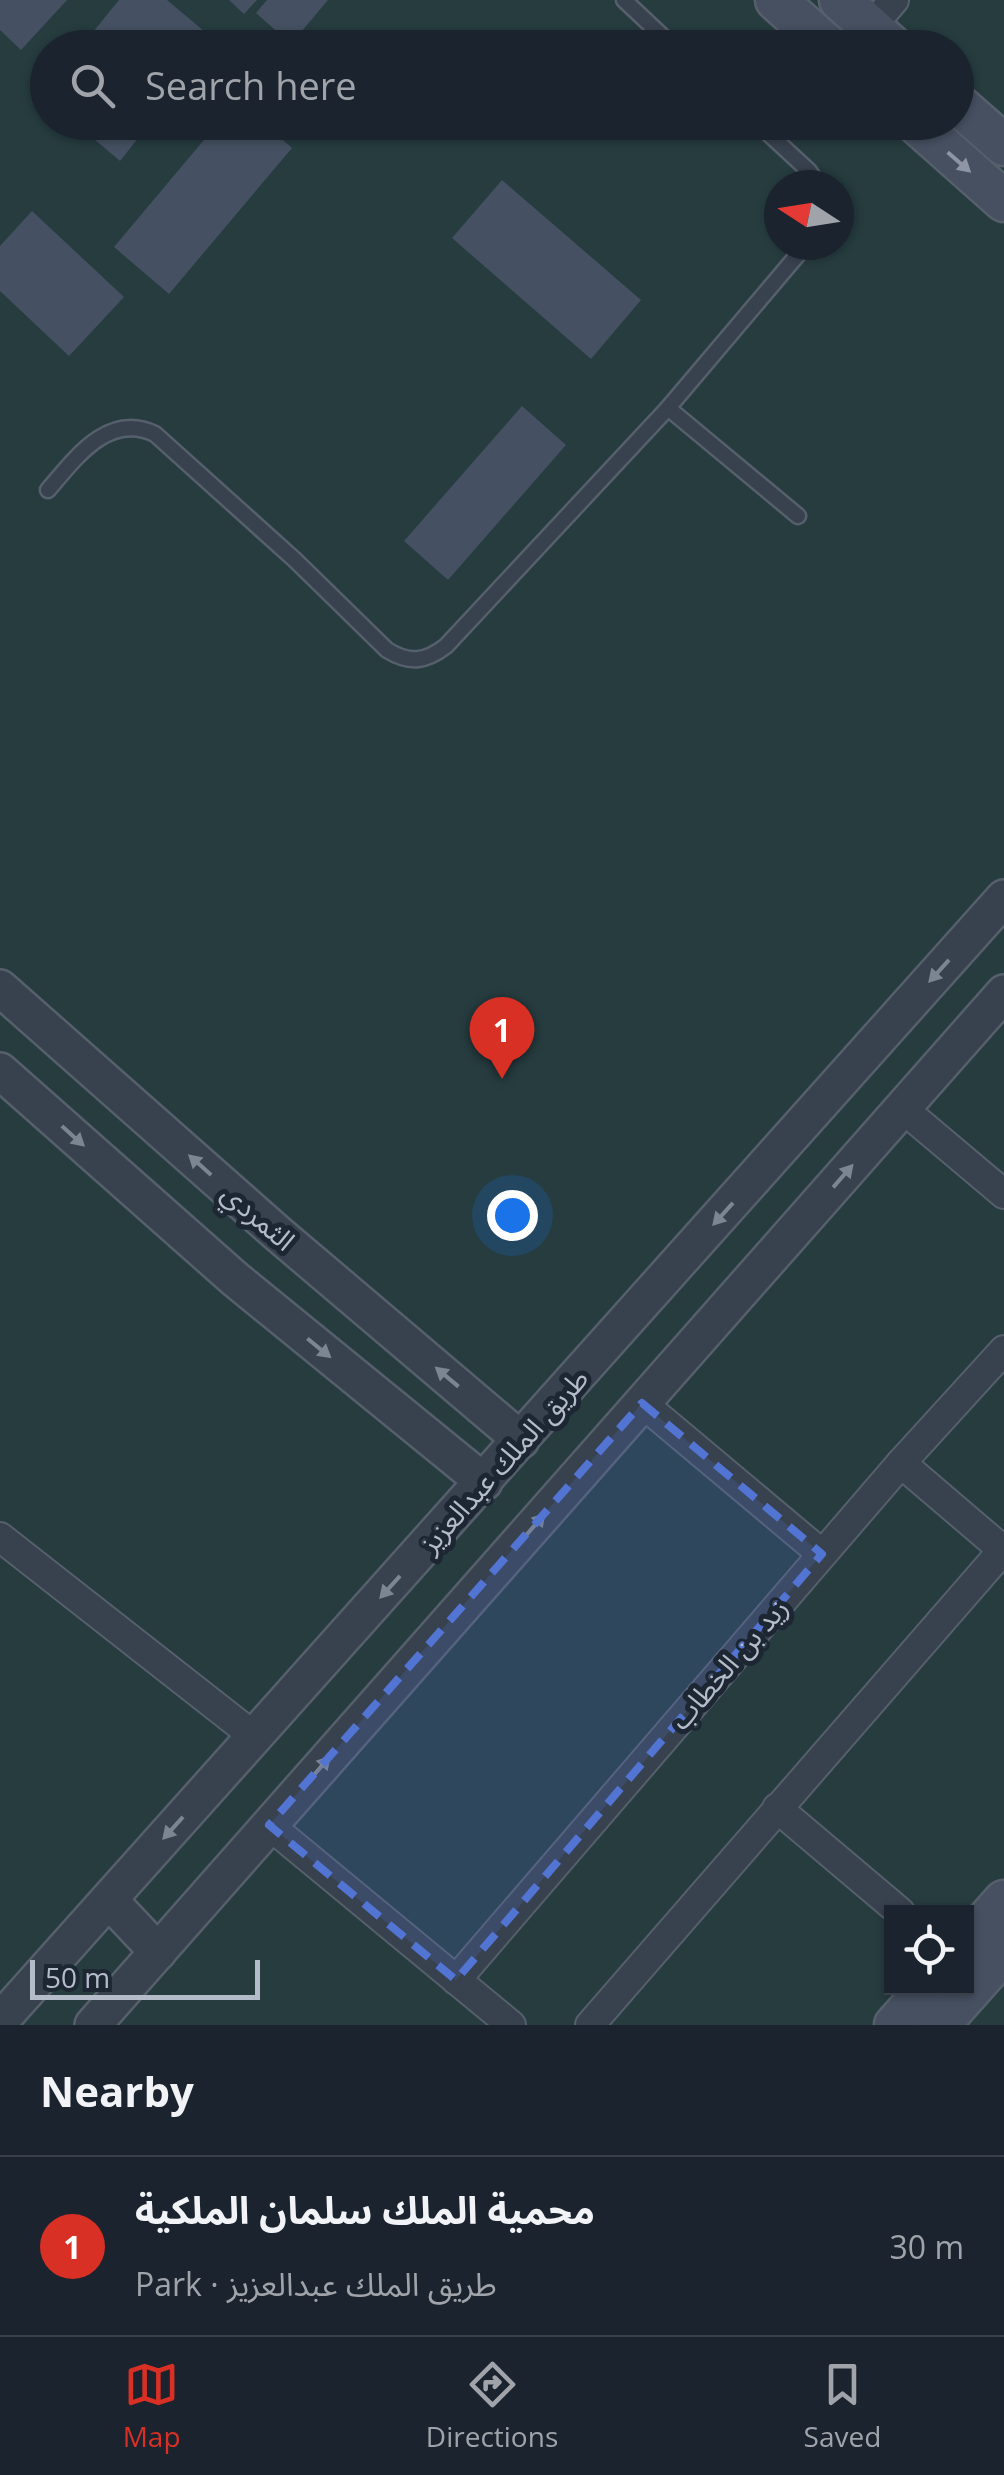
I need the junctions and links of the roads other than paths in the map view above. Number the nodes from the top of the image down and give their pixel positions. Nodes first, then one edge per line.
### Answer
1 (624, 0) edge
2 (776, 0) edge
3 (840, 0) edge
4 (886, 25) edge
5 (656, 30) edge
6 (810, 30) edge
7 (974, 119) edge
8 (775, 140) edge
9 (935, 140) edge
10 (1004, 145) edge
11 (808, 170) edge
12 (1004, 201) edge
13 (793, 260) edge
14 (668, 408) junction
15 (48, 490) dead end
16 (798, 516) dead end
17 (1004, 898) edge
18 (0, 988) edge
19 (1004, 994) edge
20 (0, 1071) edge
21 (902, 1108) junction
22 (1004, 1194) edge
23 (1004, 1350) edge
24 (642, 1403) junction
25 (521, 1440) junction
26 (900, 1463) junction
27 (484, 1482) junction
28 (0, 1537) edge
29 (1004, 1550) edge
30 (822, 1554) junction
31 (255, 1737) junction
32 (776, 1808) junction
33 (270, 1825) junction
34 (109, 1900) junction
35 (1004, 1902) edge
36 (892, 1905) edge
37 (974, 1935) edge
38 (158, 1952) junction
39 (1004, 1952) edge
40 (456, 1980) junction
41 (922, 1995) edge
42 (0, 2021) edge
43 (93, 2025) edge
44 (511, 2025) edge
45 (590, 2025) edge
46 (894, 2025) edge
47 (939, 2025) edge

1 - 5 lane
2 - 6 main road
3 - 4 main road
7 - 10 main road
8 - 11 lane
9 -> 12 main road
13 - 14 lane
14 - 15 lane
14 - 16 lane
17 -> 25 street, طريق الملك عبدالعزيز
25 -> 18 street, الثمردي
19 - 21 street
20 -> 27 street
21 - 22 street
24 -> 21 street
23 - 26 street, زيد بن الخطاب
24 - 30 street
33 -> 24 street
25 - 27 street, طريق الملك عبدالعزيز
26 - 29 street
26 - 30 street, زيد بن الخطاب
27 -> 31 street, طريق الملك عبدالعزيز
28 - 31 street
29 - 32 street
30 - 40 street, زيد بن الخطاب
31 -> 34 street, طريق الملك عبدالعزيز
32 - 36 street
32 - 45 street
33 - 38 street
33 - 40 street
34 - 38 street
34 - 42 street, طريق الملك عبدالعزيز
35 - 37 main road
38 - 43 street
39 - 47 main road
40 - 44 street
41 - 46 main road

